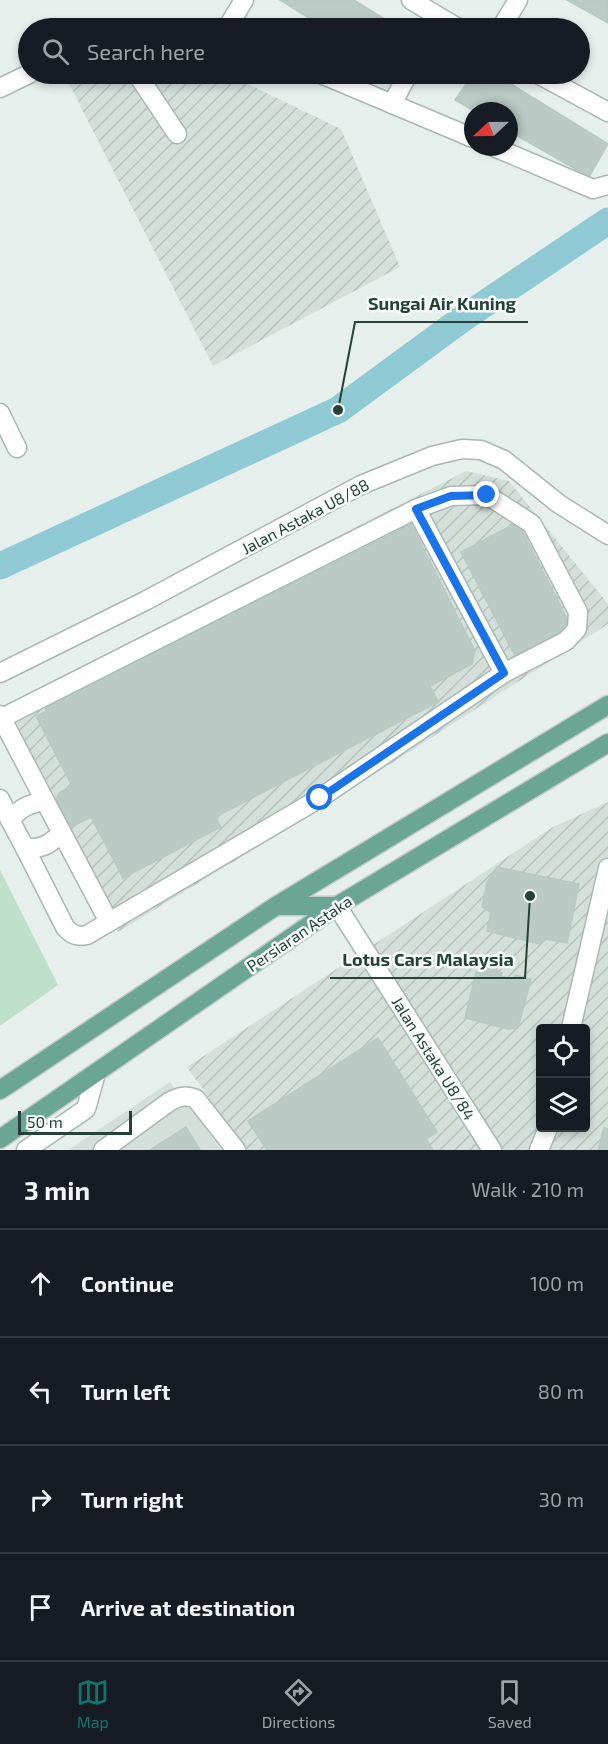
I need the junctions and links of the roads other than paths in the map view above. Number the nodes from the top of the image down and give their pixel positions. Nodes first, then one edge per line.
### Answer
1 (244, 0) edge
2 (411, 0) edge
3 (518, 0) edge
4 (233, 18) edge
5 (431, 18) edge
6 (507, 18) edge
7 (18, 79) edge
8 (144, 84) edge
9 (345, 84) edge
10 (403, 84) edge
11 (556, 84) edge
12 (0, 88) edge
13 (392, 104) junction
14 (608, 112) edge
15 (177, 134) dead end
16 (464, 134) edge
17 (515, 156) edge
18 (608, 185) edge
19 (0, 413) edge
20 (17, 448) dead end
21 (416, 509) junction
22 (608, 535) edge
23 (0, 673) edge
24 (504, 673) junction
25 (608, 705) edge
26 (1, 717) edge
27 (608, 743) edge
28 (0, 799) edge
29 (45, 801) junction
30 (10, 820) junction
31 (62, 833) junction
32 (25, 848) junction
33 (608, 868) edge
34 (276, 906) junction
35 (337, 906) junction
36 (109, 922) junction
37 (572, 1024) edge
38 (96, 1073) junction
39 (0, 1090) edge
40 (546, 1132) edge
41 (3, 1136) edge
42 (26, 1150) edge
43 (103, 1150) edge
44 (236, 1150) edge
45 (492, 1150) edge
46 (539, 1150) edge

1 - 4 street
2 - 5 street
3 - 6 street
7 - 12 street
8 - 15 street
9 - 13 street
10 - 13 street
11 - 14 street
13 - 16 street
17 - 18 street
19 - 20 street
21 - 24 street
21 - 24 street
21 - 26 street
22 - 23 street, Jalan Astaka U8/88
24 - 36 street
25 - 34 main road, Persiaran Astaka
26 - 29 street
27 - 35 main road, Persiaran Astaka
28 - 30 street
29 - 30 street
29 - 31 street
30 - 32 street
31 - 32 street
31 - 36 street
32 - 36 street
33 - 37 street
34 - 35 main road
34 - 39 main road, Persiaran Astaka
35 - 38 main road, Persiaran Astaka
35 - 45 street, Jalan Astaka U8/84
38 - 41 main road, Persiaran Astaka
38 - 42 street
40 - 46 street
43 - 44 street

